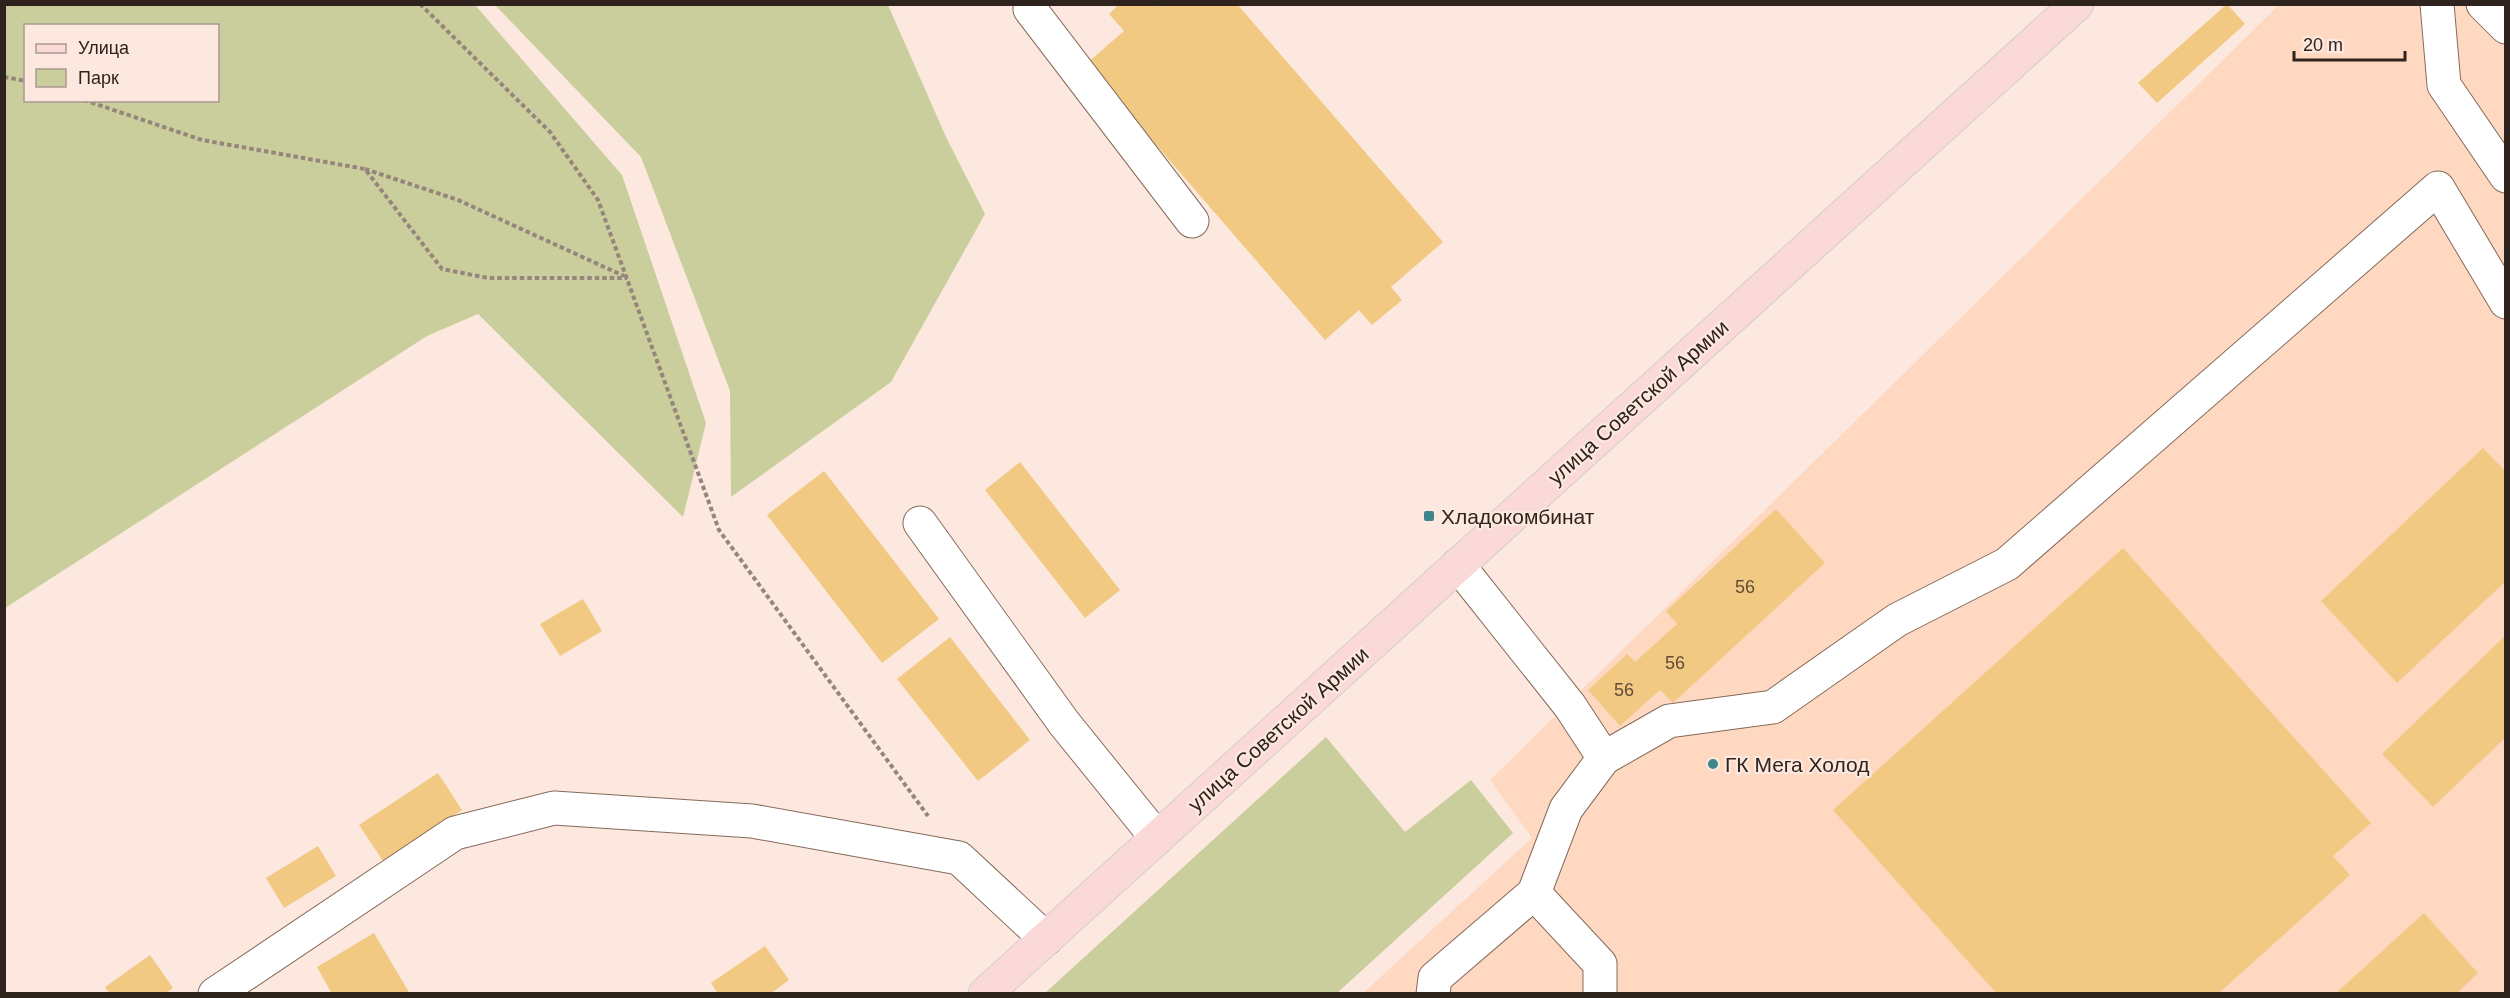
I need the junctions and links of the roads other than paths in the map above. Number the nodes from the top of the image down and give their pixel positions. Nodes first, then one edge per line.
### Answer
1 (1031, 4) edge
2 (2077, 4) edge
3 (2437, 4) edge
4 (2483, 4) edge
5 (2505, 27) edge
6 (2505, 176) edge
7 (1192, 221) dead end
8 (2505, 302) edge
9 (920, 523) dead end
10 (1458, 565) junction
11 (1604, 758) junction
12 (1157, 838) junction
13 (1534, 893) junction
14 (1046, 939) junction
15 (215, 993) edge
16 (986, 993) edge
17 (1433, 993) edge
18 (1600, 993) edge

1 - 7 street
2 - 10 main road, улица Советской Армии
3 - 6 street
4 - 5 street
8 - 11 street
9 - 12 street
10 - 11 street
10 - 12 main road, улица Советской Армии
11 - 13 street
12 - 14 main road, улица Советской Армии
13 - 17 street
13 - 18 street
14 - 15 street
14 - 16 main road, улица Советской Армии

